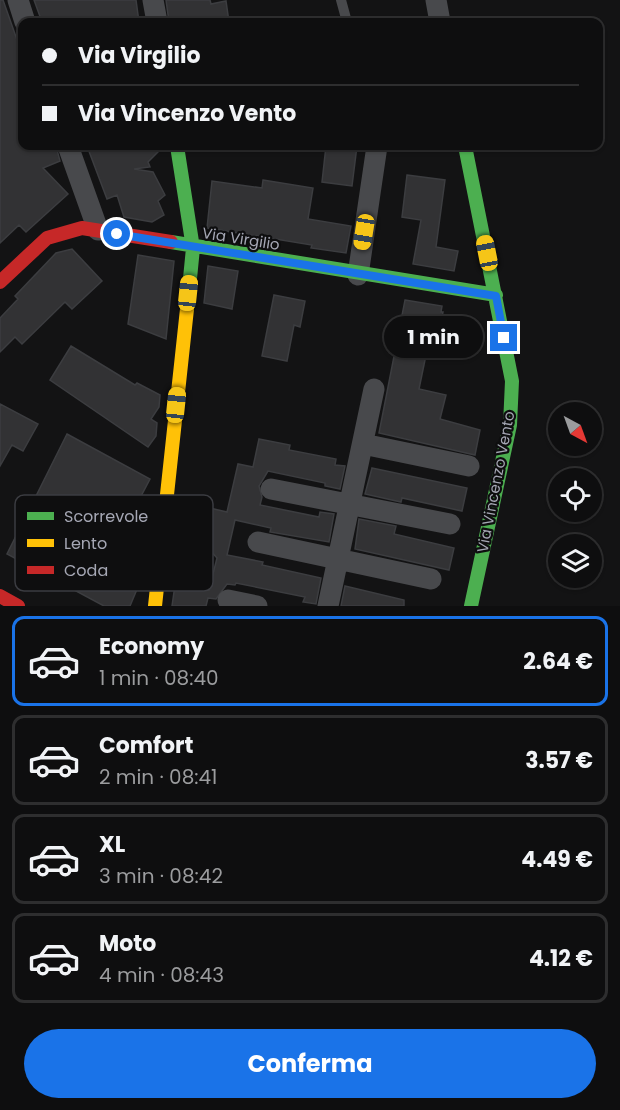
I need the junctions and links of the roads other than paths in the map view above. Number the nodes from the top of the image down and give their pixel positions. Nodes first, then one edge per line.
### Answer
1 (18, 0) edge
2 (153, 0) edge
3 (341, 0) edge
4 (436, 0) edge
5 (24, 18) edge
6 (156, 18) edge
7 (346, 18) edge
8 (439, 18) edge
9 (69, 150) edge
10 (178, 150) edge
11 (376, 150) edge
12 (466, 150) edge
13 (98, 230) junction
14 (193, 248) junction
15 (358, 275) junction
16 (0, 282) edge
17 (496, 296) junction
18 (374, 389) dead end
19 (363, 444) junction
20 (470, 466) dead end
21 (271, 489) dead end
22 (167, 495) edge
23 (350, 504) junction
24 (450, 524) dead end
25 (258, 542) dead end
26 (338, 559) junction
27 (431, 579) dead end
28 (157, 591) edge
29 (0, 596) edge
30 (228, 600) dead end
31 (18, 606) edge
32 (155, 606) edge
33 (257, 606) edge
34 (328, 606) edge
35 (471, 606) edge

1 - 5 street
2 - 6 street
3 - 7 lane
4 - 8 street
9 - 13 street
10 - 14 street
11 - 15 street
12 - 17 street, Via Vincenzo Vento
13 - 14 street, Via Virgilio
13 - 16 street, Via Virgilio
14 - 15 street, Via Virgilio
14 - 22 street
15 - 17 street, Via Virgilio
17 - 35 street, Via Vincenzo Vento
18 - 19 street
19 - 20 street
19 - 23 street
21 - 23 street
23 - 24 street
23 - 26 street
25 - 26 street
26 - 27 street
26 - 34 street
28 - 32 street
29 - 31 street
30 - 33 street

